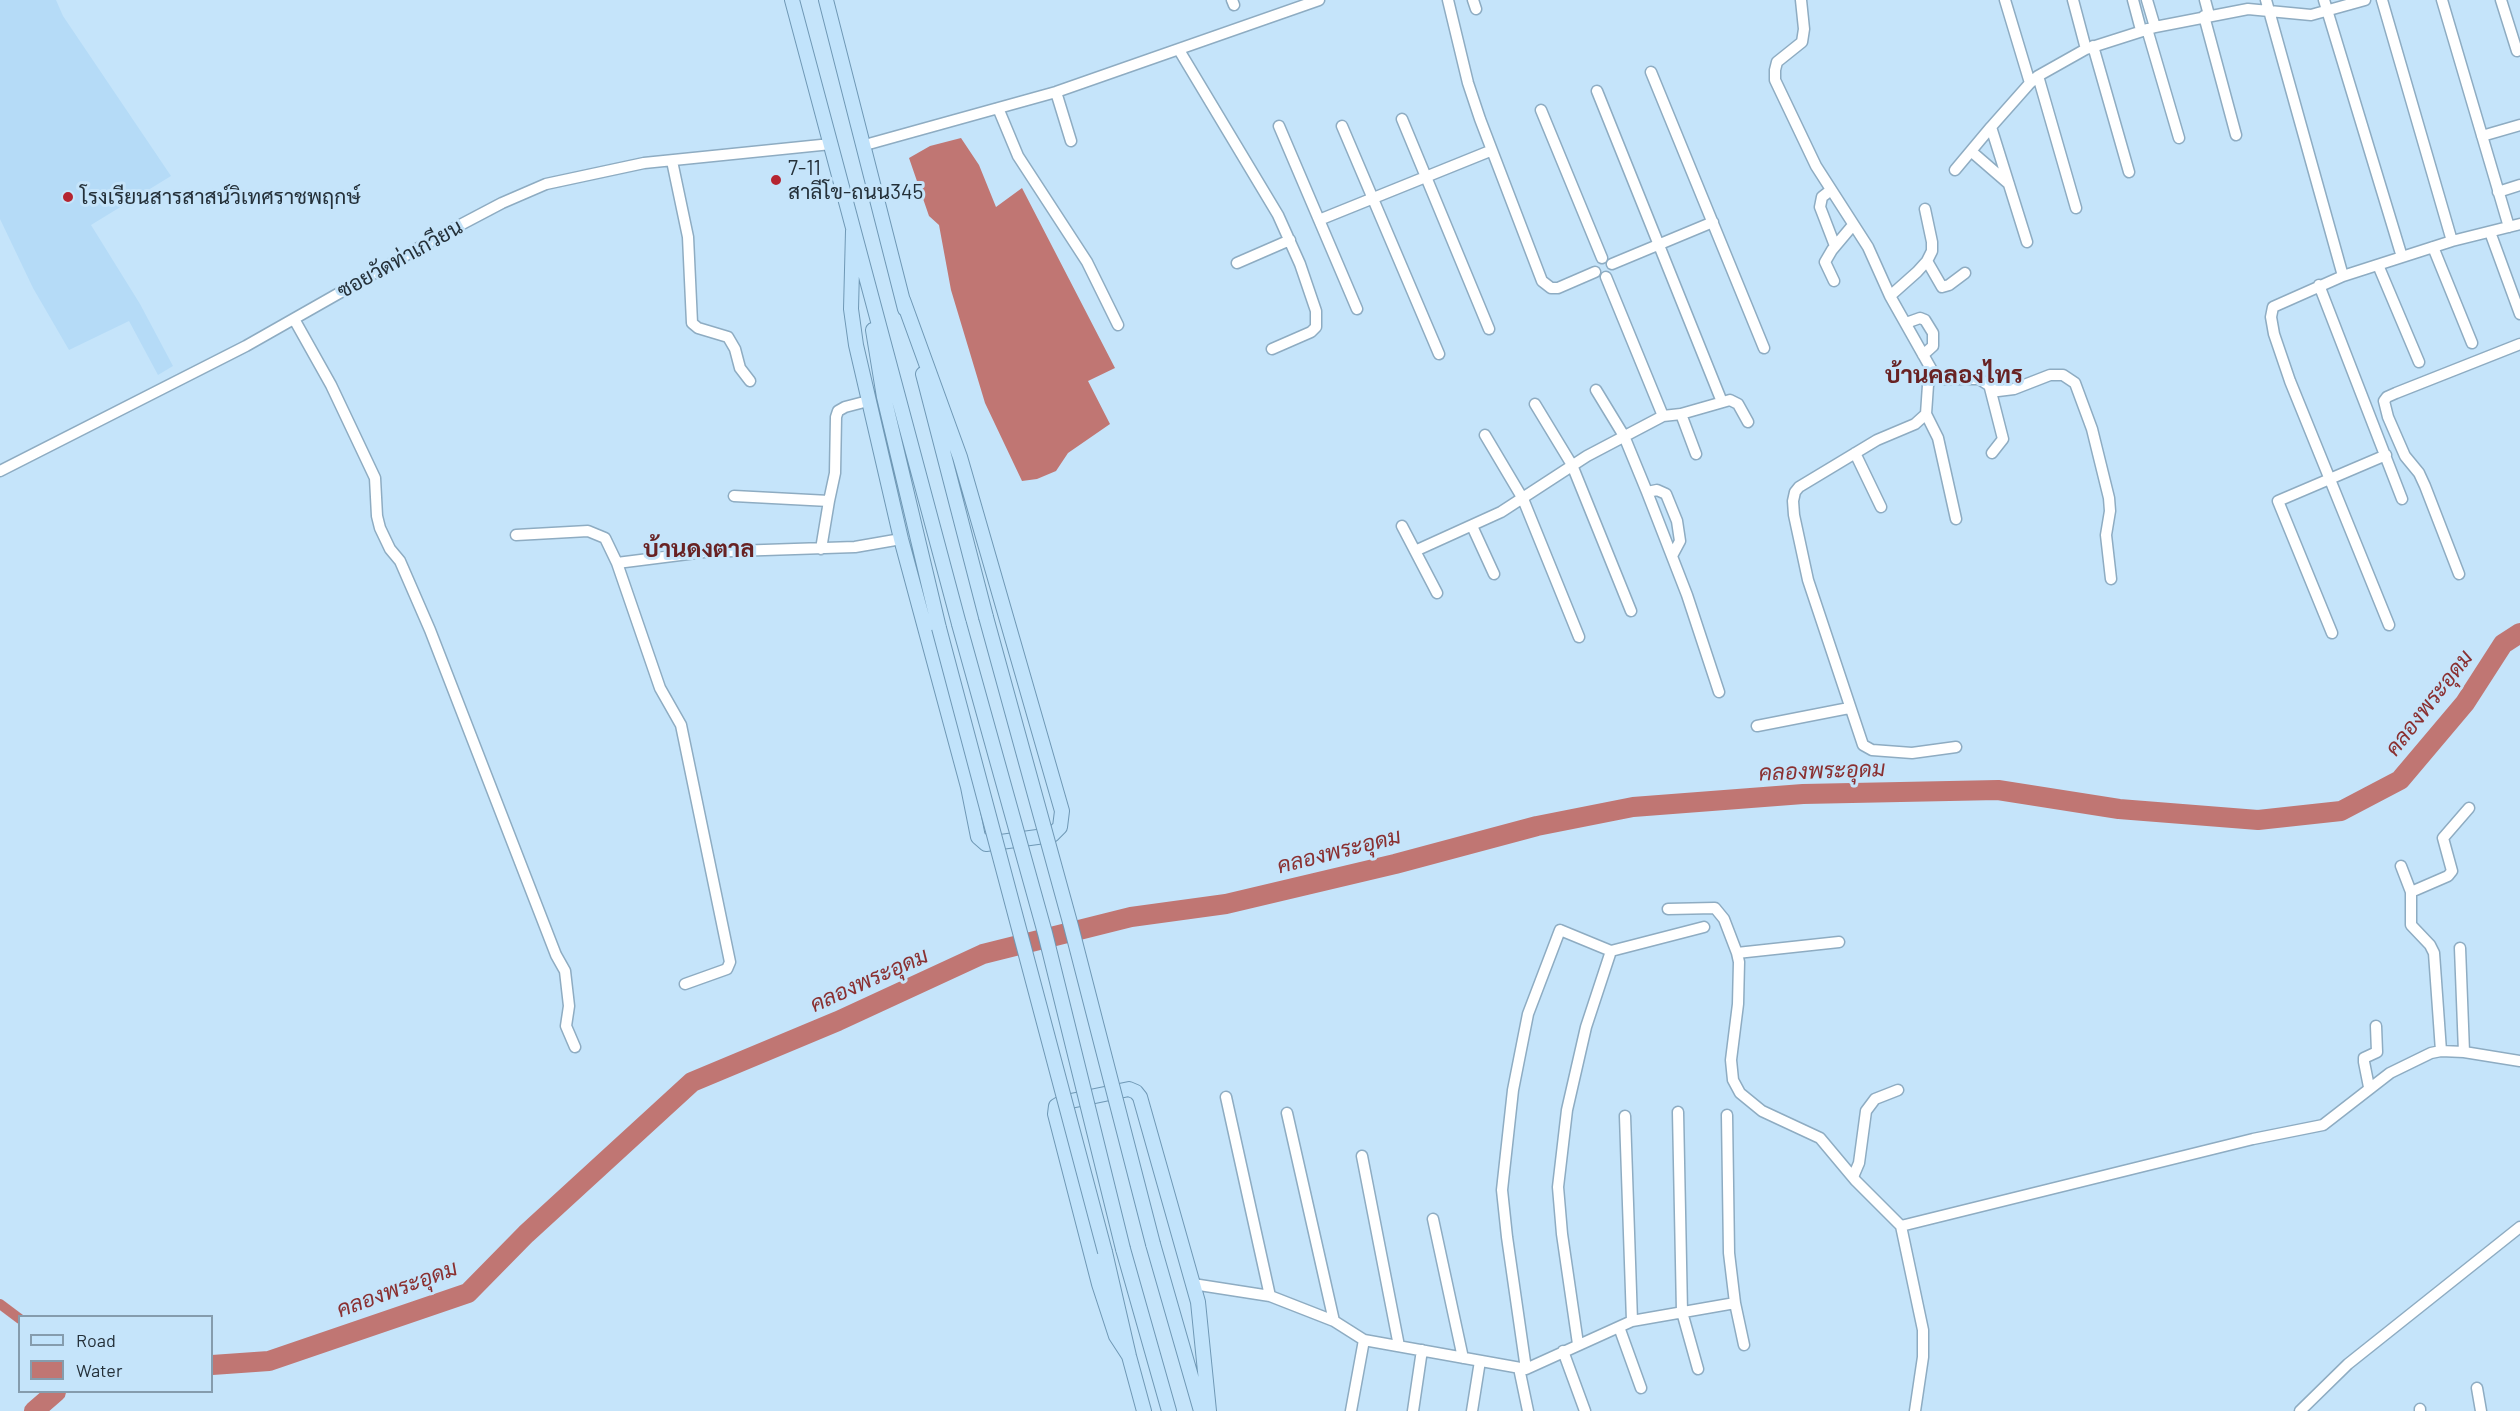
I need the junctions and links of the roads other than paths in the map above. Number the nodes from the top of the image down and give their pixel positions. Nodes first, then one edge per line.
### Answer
1 (792, 0) edge
2 (826, 0) edge
3 (1319, 0) edge
4 (1448, 0) edge
5 (1801, 0) edge
6 (2005, 0) edge
7 (2073, 0) edge
8 (2133, 0) edge
9 (2147, 0) edge
10 (2205, 0) edge
11 (2266, 0) edge
12 (2365, 0) edge
13 (2382, 0) edge
14 (2442, 0) edge
15 (2501, 0) edge
16 (2325, 5) edge
17 (2270, 12) junction
18 (2206, 15) junction
19 (2148, 28) junction
20 (2090, 47) junction
21 (1179, 50) junction
22 (2517, 51) dead end
23 (1651, 72) dead end
24 (2034, 79) junction
25 (1597, 91) dead end
26 (1056, 92) junction
27 (998, 108) junction
28 (1541, 110) dead end
29 (1402, 119) dead end
30 (2520, 125) edge
31 (1279, 126) dead end
32 (1342, 126) dead end
33 (1991, 128) junction
34 (2236, 135) dead end
35 (2482, 136) junction
36 (2180, 138) dead end
37 (1071, 141) dead end
38 (831, 144) junction
39 (865, 145) junction
40 (1490, 151) junction
41 (1972, 152) junction
42 (672, 161) junction
43 (1955, 170) dead end
44 (2129, 172) dead end
45 (1426, 177) junction
46 (2009, 184) junction
47 (2520, 185) edge
48 (1831, 190) junction
49 (2498, 192) junction
50 (1373, 199) junction
51 (2076, 208) dead end
52 (1925, 209) dead end
53 (1319, 220) junction
54 (1713, 222) junction
55 (1853, 225) junction
56 (2514, 225) edge
57 (853, 231) junction
58 (2490, 232) junction
59 (1290, 240) junction
60 (2452, 241) junction
61 (2027, 242) dead end
62 (1659, 244) junction
63 (1835, 246) junction
64 (2433, 248) junction
65 (2402, 257) junction
66 (1602, 258) junction
67 (1927, 261) junction
68 (1237, 263) dead end
69 (1612, 264) junction
70 (2378, 265) junction
71 (1965, 273) dead end
72 (1601, 274) junction
73 (2343, 276) junction
74 (1834, 281) dead end
75 (2319, 285) junction
76 (869, 290) junction
77 (1890, 296) junction
78 (903, 300) junction
79 (1357, 309) dead end
80 (2520, 314) edge
81 (294, 319) junction
82 (1906, 323) junction
83 (1118, 325) dead end
84 (1488, 329) dead end
85 (2472, 343) dead end
86 (2520, 344) edge
87 (1764, 348) dead end
88 (1272, 349) dead end
89 (1438, 354) dead end
90 (1923, 355) junction
91 (2419, 362) dead end
92 (1934, 374) junction
93 (750, 381) dead end
94 (1990, 388) junction
95 (1596, 390) dead end
96 (868, 401) junction
97 (1722, 402) junction
98 (1535, 404) dead end
99 (1681, 414) junction
100 (1926, 414) junction
101 (1663, 416) junction
102 (1748, 422) dead end
103 (1485, 435) dead end
104 (1624, 436) junction
105 (1855, 453) junction
106 (1992, 453) dead end
107 (1696, 454) dead end
108 (2386, 455) junction
109 (1572, 465) junction
110 (0, 471) edge
111 (2329, 479) junction
112 (1647, 492) junction
113 (734, 496) dead end
114 (1523, 499) junction
115 (2402, 499) dead end
116 (829, 501) junction
117 (1881, 507) dead end
118 (1956, 519) dead end
119 (1402, 526) dead end
120 (1472, 526) junction
121 (516, 535) dead end
122 (901, 539) junction
123 (820, 549) junction
124 (1415, 551) junction
125 (1672, 556) junction
126 (617, 563) junction
127 (1494, 574) dead end
128 (2459, 574) dead end
129 (2111, 579) dead end
130 (1437, 593) dead end
131 (1631, 610) dead end
132 (2389, 625) dead end
133 (2332, 633) dead end
134 (1579, 637) dead end
135 (1719, 692) dead end
136 (1849, 708) junction
137 (1757, 726) dead end
138 (1956, 747) dead end
139 (2469, 808) dead end
140 (2401, 866) dead end
141 (2411, 892) junction
142 (1668, 909) dead end
143 (1704, 927) dead end
144 (1839, 942) dead end
145 (2460, 948) dead end
146 (1611, 951) junction
147 (1737, 953) junction
148 (685, 984) dead end
149 (2376, 1026) dead end
150 (575, 1047) dead end
151 (2441, 1051) junction
152 (2464, 1052) junction
153 (2520, 1061) edge
154 (2369, 1087) junction
155 (1898, 1090) dead end
156 (1226, 1097) dead end
157 (1678, 1112) dead end
158 (1287, 1113) dead end
159 (1727, 1115) dead end
160 (1624, 1116) dead end
161 (1362, 1156) dead end
162 (1853, 1177) junction
163 (1433, 1219) dead end
164 (1901, 1226) junction
165 (2520, 1227) edge
166 (1192, 1284) junction
167 (1270, 1296) junction
168 (1735, 1303) junction
169 (1682, 1312) junction
170 (1334, 1321) junction
171 (1632, 1321) junction
172 (1619, 1327) junction
173 (1364, 1340) junction
174 (1578, 1344) junction
175 (1399, 1346) junction
176 (1744, 1346) dead end
177 (1422, 1350) junction
178 (1563, 1352) junction
179 (1129, 1356) junction
180 (1463, 1358) junction
181 (1480, 1361) junction
182 (1523, 1368) junction
183 (1698, 1369) dead end
184 (1641, 1388) dead end
185 (2477, 1388) dead end
186 (1144, 1411) edge
187 (1168, 1411) edge
188 (1201, 1411) edge
189 (1209, 1411) edge
190 (1351, 1411) edge
191 (1413, 1411) edge
192 (1472, 1411) edge
193 (1528, 1411) edge
194 (1585, 1411) edge
195 (1914, 1411) edge
196 (2300, 1411) edge
197 (2481, 1411) edge

1 - 38 main road
2 - 39 main road
3 - 21 street
4 - 40 street
5 - 48 street
6 - 24 street
7 - 20 street
8 - 19 street
9 - 19 street
10 - 18 street
11 - 17 street
12 - 16 street
13 - 60 street
14 - 35 street
15 - 22 street
16 - 17 street
16 - 65 street
17 - 18 street
17 - 73 street
18 - 19 street
18 - 34 street
19 - 20 street
19 - 36 street
20 - 24 street
20 - 44 street
21 - 26 street
21 - 59 street
23 - 54 street
24 - 33 street
24 - 51 street
25 - 62 street
26 - 27 street
26 - 37 street
27 - 39 street
27 - 83 street
28 - 66 street
29 - 45 street
30 - 35 street
31 - 53 street
32 - 50 street
33 - 41 street
33 - 46 street
35 - 49 street
38 - 42 street, ซอยวัดท่าเกวียน
38 - 57 main road
39 - 78 main road
40 - 45 street
40 - 72 street
41 - 43 street
41 - 46 street
42 - 81 street, ซอยวัดท่าเกวียน
42 - 93 street
45 - 50 street
45 - 84 street
46 - 61 street
47 - 49 street
48 - 55 street
48 - 63 street
49 - 56 street
50 - 53 street
50 - 89 street
52 - 67 street
53 - 79 street
54 - 62 street
54 - 87 street
55 - 63 street
55 - 77 street
56 - 58 street
57 - 76 main road
57 - 96 main road
58 - 60 street
58 - 80 street
59 - 68 street
59 - 88 street
60 - 64 street
62 - 69 street
62 - 97 street
63 - 74 street
64 - 65 street
64 - 85 street
65 - 70 street
66 - 69 street
66 - 72 street
67 - 71 street
67 - 77 street
69 - 72 street
70 - 73 street
70 - 91 street
72 - 101 street
73 - 75 street
75 - 108 street
75 - 111 street
76 - 179 main road, bridge
76 - 187 main road, bridge
77 - 82 street
78 - 122 main road
78 - 188 main road, bridge
81 - 110 street, ซอยวัดท่าเกวียน
81 - 150 street
82 - 90 street
82 - 90 street
86 - 128 street
90 - 92 street
92 - 94 street
92 - 100 street
94 - 106 street
94 - 129 street
95 - 104 street
96 - 116 street
96 - 122 main road
97 - 99 street
97 - 102 street
98 - 109 street
99 - 101 street
99 - 107 street
100 - 105 street
100 - 118 street
101 - 104 street
103 - 114 street
104 - 109 street
104 - 112 street
105 - 117 street
105 - 136 street
108 - 111 street
108 - 115 street
109 - 114 street
109 - 131 street
111 - 132 street
111 - 133 street
112 - 125 street
112 - 125 street
113 - 116 street
114 - 120 street
114 - 134 street
116 - 123 street
119 - 124 street
120 - 124 street
120 - 127 street
121 - 126 street
122 - 123 street
123 - 126 street
124 - 130 street
125 - 135 street
126 - 148 street
136 - 137 street
136 - 138 street
139 - 141 street
140 - 141 street
141 - 151 street
142 - 147 street
143 - 146 street
144 - 147 street
145 - 152 street
146 - 174 street
146 - 182 street
147 - 162 street
149 - 154 street
151 - 152 street
151 - 154 street
152 - 153 street
154 - 164 street
155 - 162 street
156 - 167 street
157 - 169 street
158 - 170 street
159 - 168 street
160 - 171 street
161 - 175 street
162 - 164 street
163 - 180 street
164 - 195 street
165 - 196 street
166 - 167 street
166 - 179 main road
166 - 189 main road
167 - 170 street
168 - 169 street
168 - 176 street
169 - 171 street
169 - 183 street
170 - 173 street
171 - 172 street
172 - 174 street
172 - 184 street
173 - 175 street
173 - 190 street
174 - 178 street
175 - 177 street
177 - 180 street
177 - 191 street
178 - 182 street
178 - 194 street
179 - 186 main road
180 - 181 street
181 - 182 street
181 - 192 street
182 - 193 street
185 - 197 street

